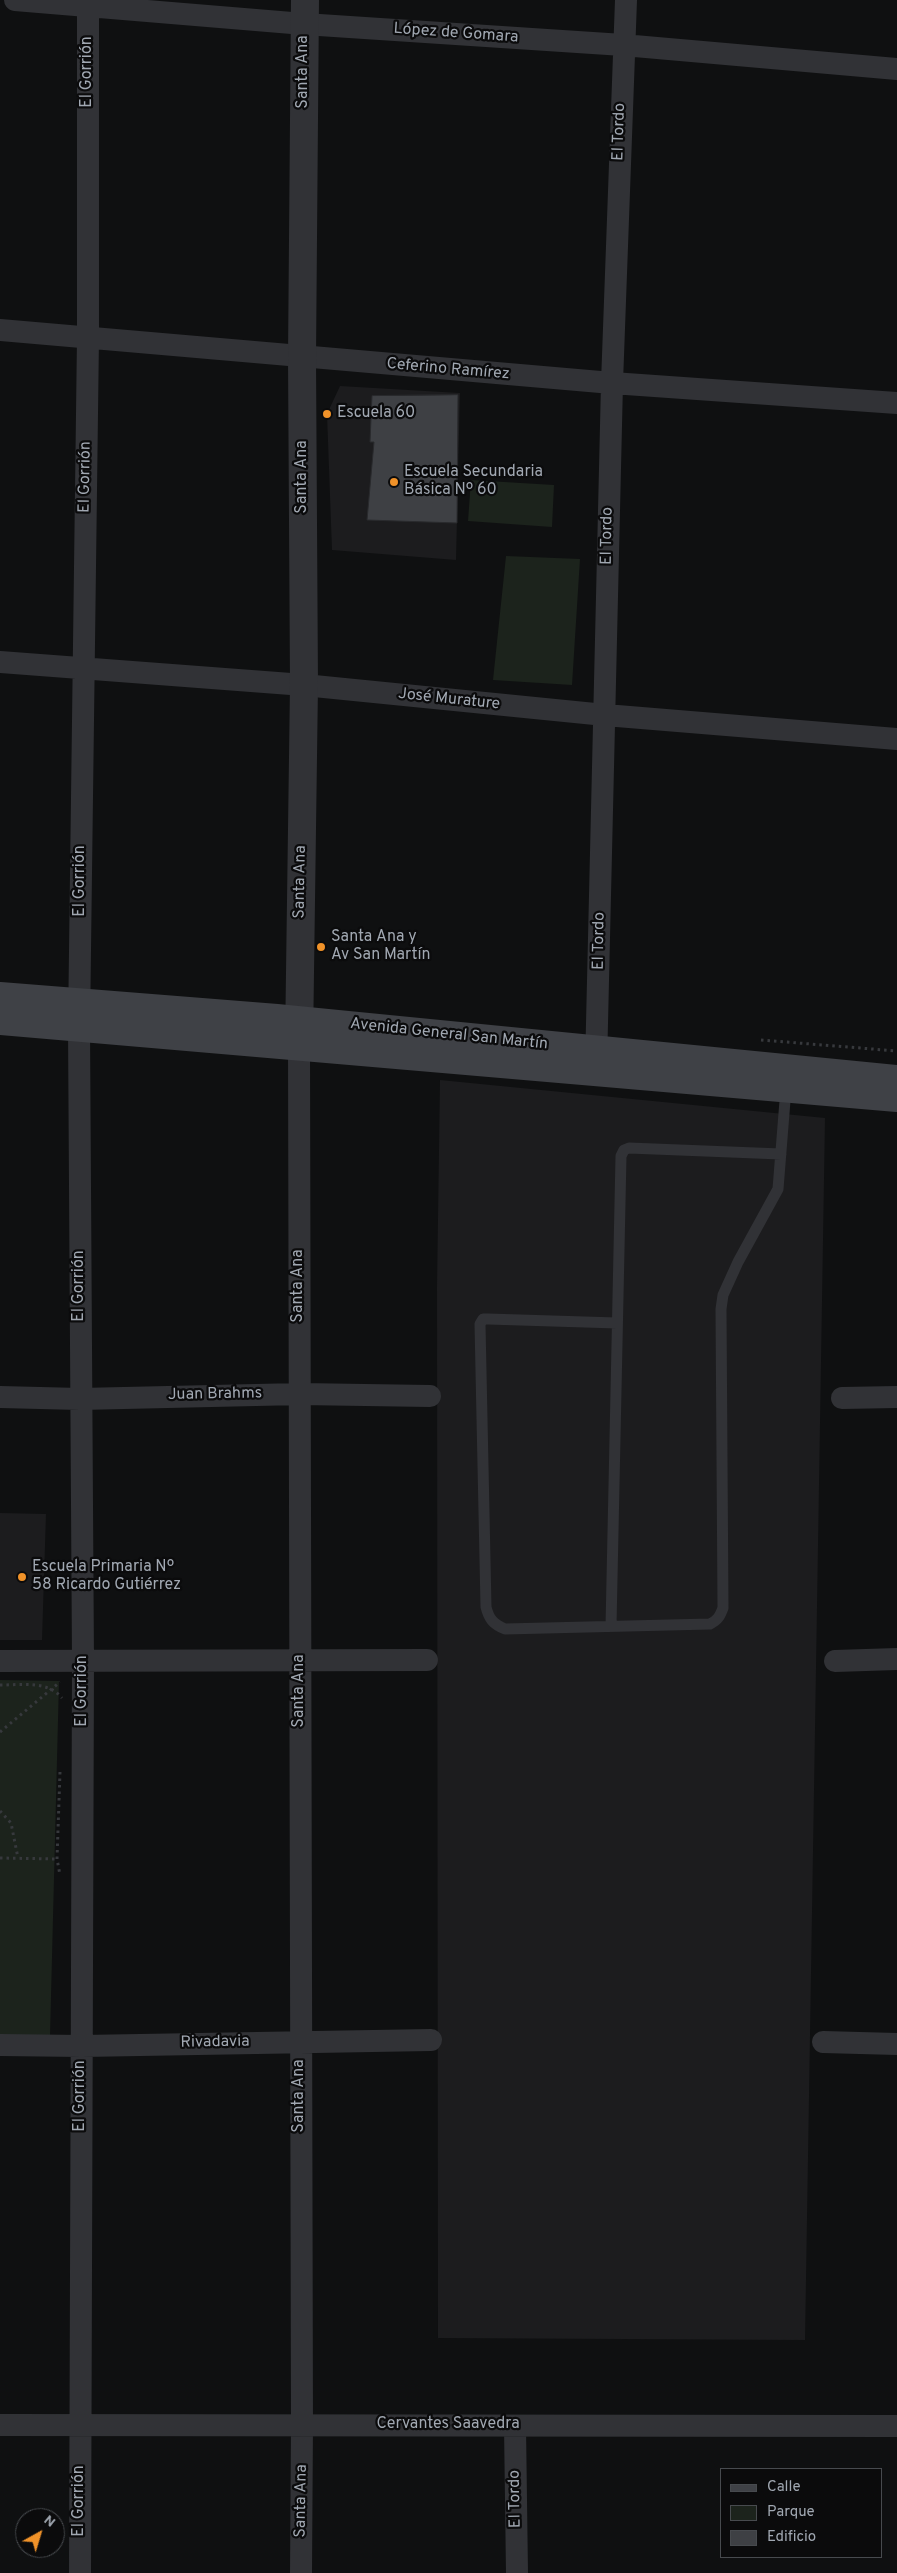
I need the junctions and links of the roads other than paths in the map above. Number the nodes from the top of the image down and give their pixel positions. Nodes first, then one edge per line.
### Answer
1 (14, 0) edge
2 (626, 0) edge
3 (88, 4) edge
4 (304, 12) edge
5 (623, 46) junction
6 (897, 69) edge
7 (0, 330) edge
8 (88, 337) junction
9 (302, 358) junction
10 (612, 384) junction
11 (897, 403) edge
12 (0, 662) edge
13 (82, 670) junction
14 (304, 685) junction
15 (604, 715) junction
16 (897, 739) edge
17 (0, 996) edge
18 (79, 1015) junction
19 (0, 1021) edge
20 (298, 1033) junction
21 (597, 1062) junction
22 (786, 1078) junction
23 (897, 1079) edge
24 (897, 1098) edge
25 (781, 1154) junction
26 (617, 1322) junction
27 (300, 1394) junction
28 (430, 1396) dead end
29 (0, 1397) edge
30 (897, 1397) edge
31 (842, 1398) dead end
32 (80, 1399) junction
33 (611, 1626) junction
34 (897, 1659) edge
35 (0, 1660) edge
36 (428, 1660) dead end
37 (300, 1661) junction
38 (835, 1661) dead end
39 (83, 1662) junction
40 (431, 2040) dead end
41 (300, 2042) junction
42 (823, 2042) dead end
43 (897, 2044) edge
44 (0, 2045) edge
45 (82, 2046) junction
46 (0, 2425) edge
47 (302, 2425) junction
48 (79, 2426) junction
49 (515, 2426) junction
50 (897, 2426) edge
51 (80, 2573) edge
52 (301, 2573) edge
53 (517, 2573) edge

1 - 3 street, López de Gomara
2 - 5 street, El Tordo
3 - 4 street, López de Gomara
3 - 8 street, El Gorrión
4 - 5 street, López de Gomara
4 - 9 street, Santa Ana
5 - 6 street, López de Gomara
5 - 10 street, El Tordo
7 - 8 street, Ceferino Ramírez
8 - 9 street, Ceferino Ramírez
8 - 13 street, El Gorrión
9 - 10 street, Ceferino Ramírez
9 - 14 street, Santa Ana
10 - 11 street, Ceferino Ramírez
10 - 15 street, El Tordo
12 - 13 street, José Murature
13 - 14 street, José Murature
13 - 18 street, El Gorrión
14 - 15 street, José Murature
14 - 20 street, Santa Ana
15 - 16 street, José Murature
15 - 21 street, El Tordo
17 - 18 main road, Avenida General San Martín
18 - 19 main road, Avenida General San Martín
18 - 20 main road, Avenida General San Martín
18 - 32 street, El Gorrión
20 - 21 main road, Avenida General San Martín
20 - 27 street, Santa Ana
21 - 22 main road, Avenida General San Martín
22 - 23 main road, Avenida General San Martín
22 - 24 main road, Avenida General San Martín
22 - 25 lane
25 - 26 lane
25 - 33 lane
26 - 33 lane
26 - 33 lane
27 - 28 street, Juan Brahms
27 - 32 street, Juan Brahms
27 - 37 street, Santa Ana
29 - 32 street, Juan Brahms
30 - 31 street
32 - 39 street, El Gorrión
34 - 38 street
35 - 39 street
36 - 37 street
37 - 39 street
37 - 41 street, Santa Ana
39 - 45 street, El Gorrión
40 - 41 street, Rivadavia
41 - 45 street, Rivadavia
41 - 47 street, Santa Ana
42 - 43 street
44 - 45 street, Rivadavia
45 - 48 street, El Gorrión
46 - 48 street, Cervantes Saavedra
47 - 48 street, Cervantes Saavedra
47 - 49 street, Cervantes Saavedra
47 - 52 street, Santa Ana
48 - 51 street, El Gorrión
49 - 50 street, Cervantes Saavedra
49 - 53 street, El Tordo

